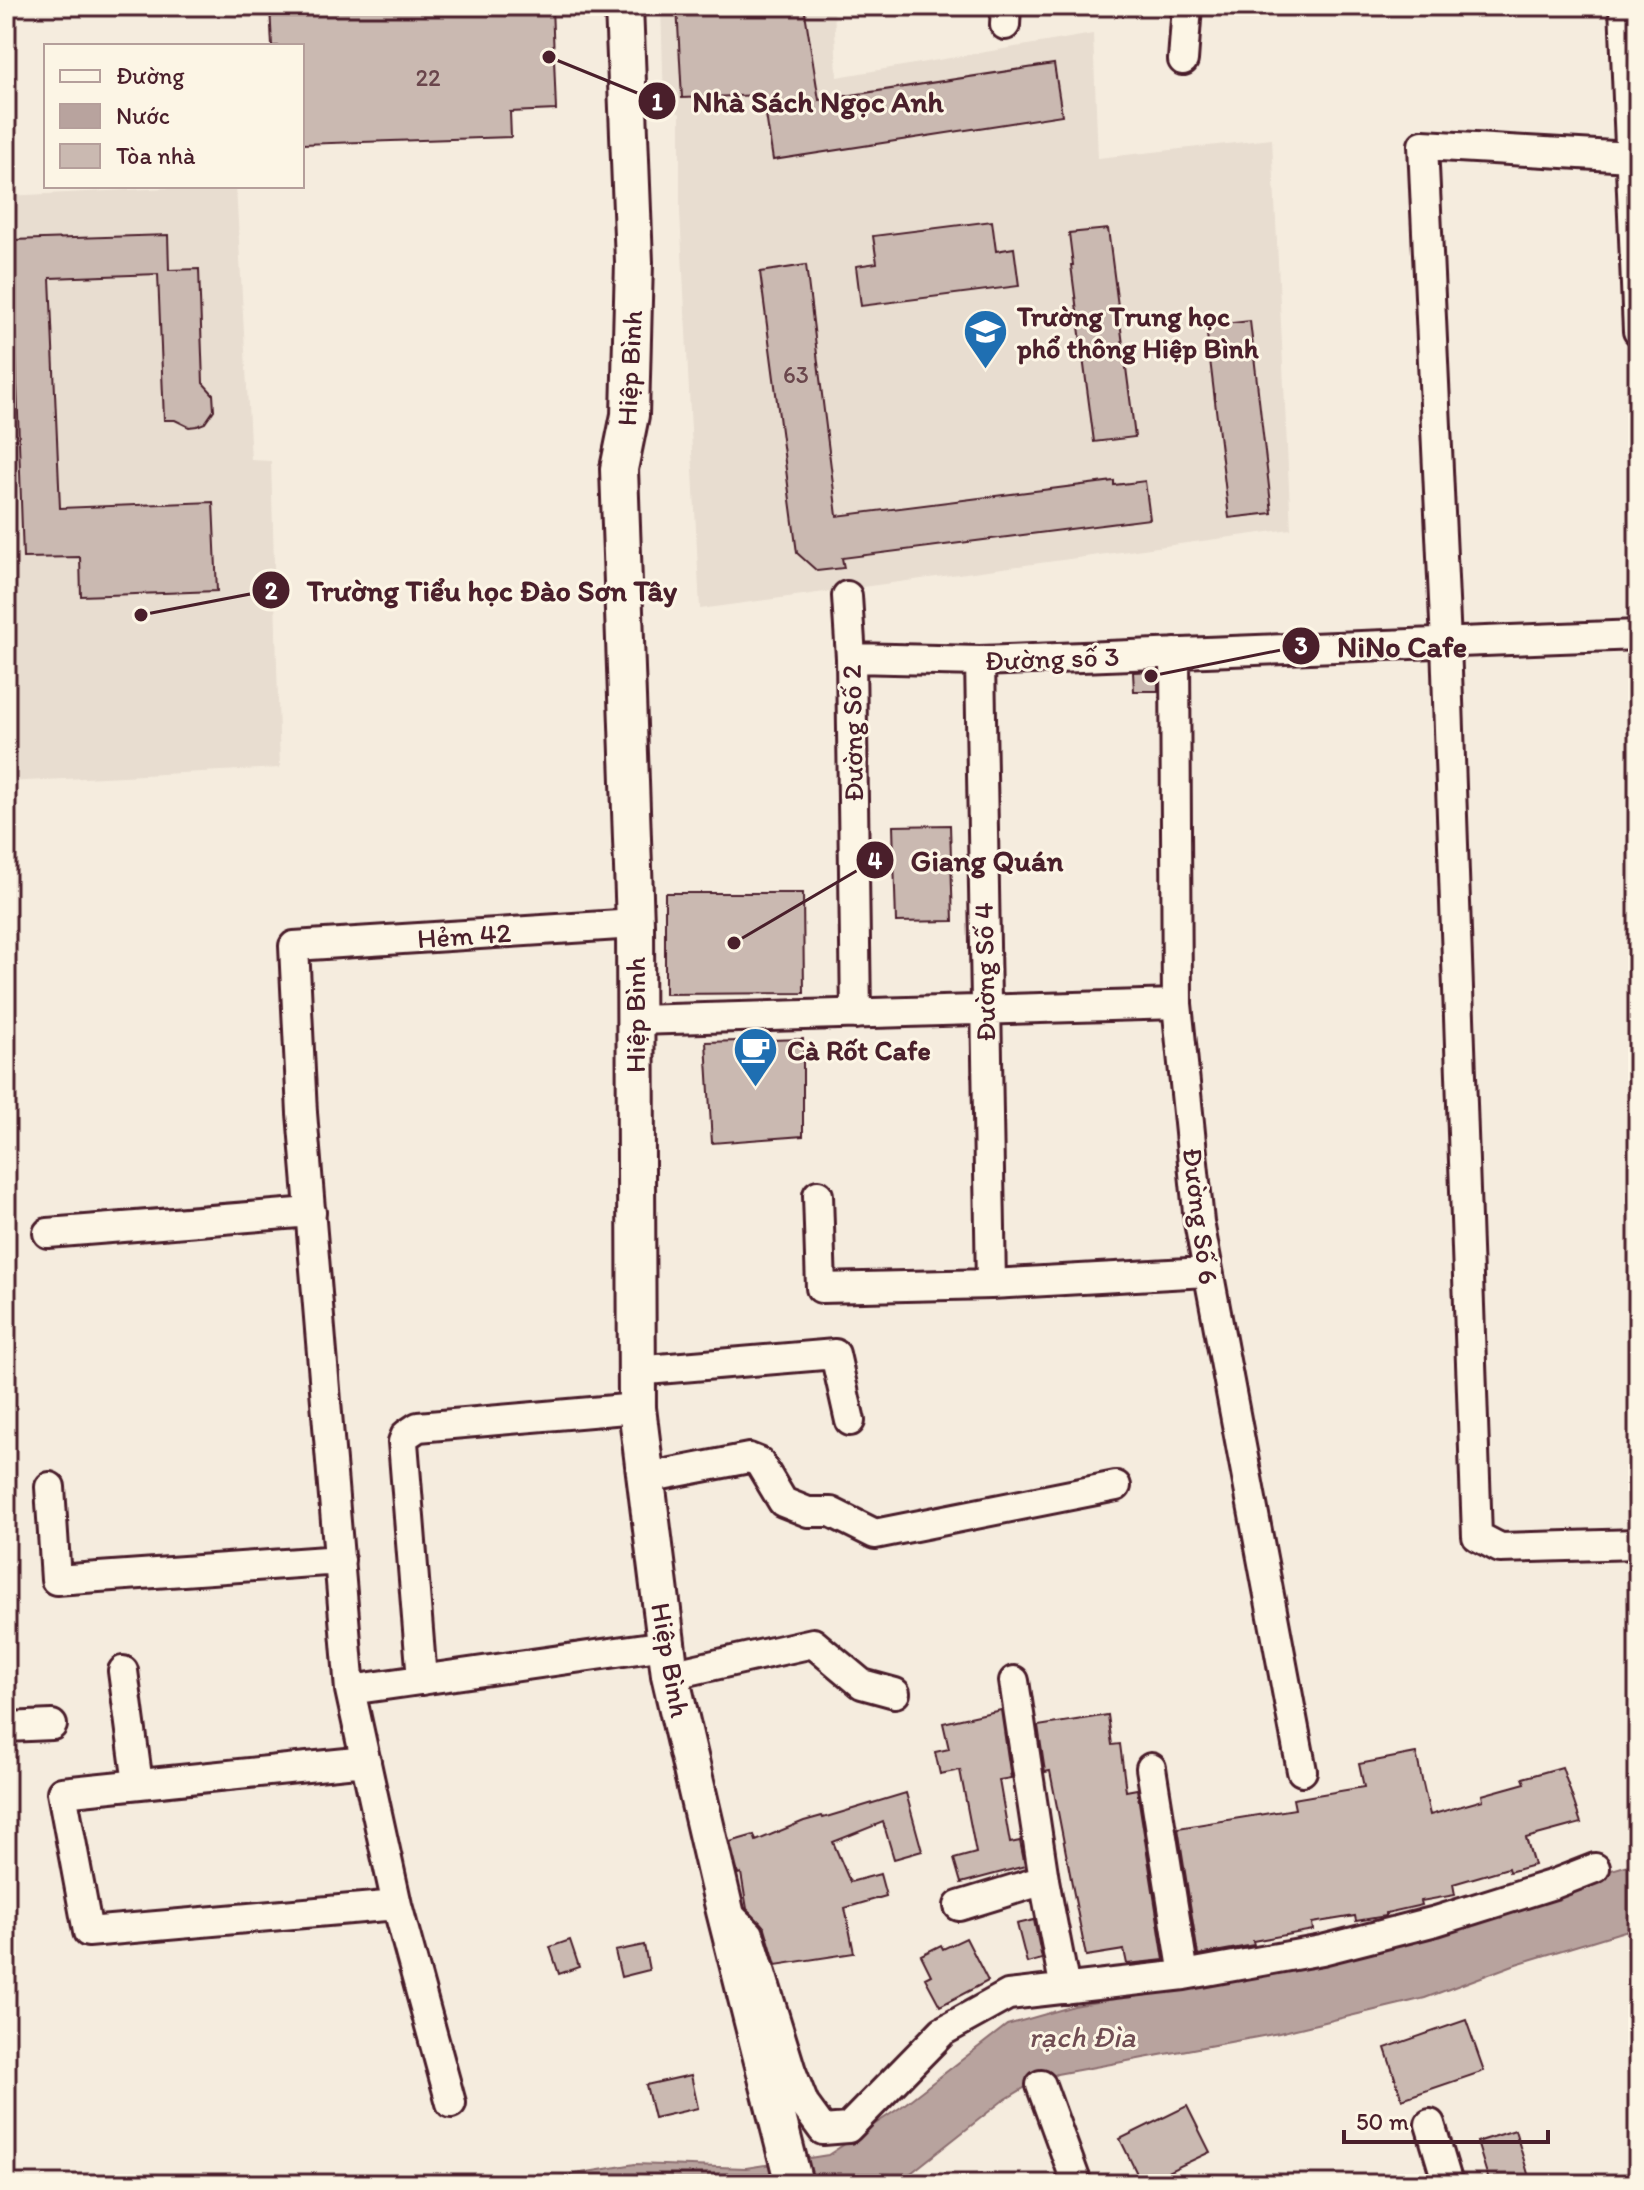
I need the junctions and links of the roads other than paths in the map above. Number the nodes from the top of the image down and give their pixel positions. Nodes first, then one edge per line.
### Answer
1 (624, 6) edge
2 (1187, 6) edge
3 (1624, 6) edge
4 (1183, 60) dead end
5 (1634, 166) edge
6 (1638, 331) edge
7 (847, 596) dead end
8 (1638, 635) edge
9 (1446, 643) junction
10 (1175, 653) junction
11 (851, 658) junction
12 (980, 661) junction
13 (635, 924) junction
14 (1177, 1004) junction
15 (985, 1010) junction
16 (856, 1014) junction
17 (636, 1020) junction
18 (818, 1195) dead end
19 (311, 1212) junction
20 (48, 1233) dead end
21 (1206, 1272) junction
22 (991, 1284) junction
23 (635, 1371) junction
24 (637, 1408) junction
25 (850, 1421) dead end
26 (646, 1478) junction
27 (1116, 1486) dead end
28 (50, 1487) dead end
29 (1638, 1544) edge
30 (340, 1560) junction
31 (668, 1660) junction
32 (123, 1671) dead end
33 (422, 1680) junction
34 (1014, 1681) dead end
35 (350, 1690) junction
36 (895, 1693) dead end
37 (52, 1725) dead end
38 (6, 1727) edge
39 (366, 1761) junction
40 (1151, 1768) dead end
41 (1302, 1771) dead end
42 (138, 1784) junction
43 (1595, 1868) dead end
44 (1044, 1880) junction
45 (397, 1905) junction
46 (959, 1906) dead end
47 (725, 1911) junction
48 (1184, 1975) junction
49 (1065, 1989) junction
50 (1041, 2085) dead end
51 (451, 2103) dead end
52 (1430, 2124) dead end
53 (794, 2184) edge
54 (1077, 2184) edge
55 (1448, 2184) edge

1 - 13 main road, Hiệp Bình
2 - 4 street
3 - 5 street
5 - 6 street
5 - 9 street
7 - 11 street, Đường Số 2
8 - 9 street, Đường số 3
9 - 10 street, Đường số 3
9 - 29 street
10 - 12 street, Đường số 3
10 - 14 street, Đường Số 6
11 - 12 street, Đường số 3
11 - 16 street, Đường Số 2
12 - 15 street, Đường Số 4
13 - 17 main road, Hiệp Bình
13 - 19 street, Hẻm 42
14 - 15 street
14 - 21 street, Đường Số 6
15 - 16 street
15 - 22 street, Đường Số 4
16 - 17 street
17 - 23 main road, Hiệp Bình
18 - 22 street
19 - 20 street
19 - 30 street
21 - 22 street
21 - 41 street, Đường Số 6
23 - 24 main road, Hiệp Bình
23 - 25 street
24 - 26 main road, Hiệp Bình
24 - 33 street
26 - 27 street
26 - 31 main road, Hiệp Bình
28 - 30 street
30 - 35 street
31 - 33 street
31 - 36 street
31 - 47 main road, Hiệp Bình
32 - 42 street
33 - 35 street
34 - 44 street
35 - 39 street
37 - 38 street
39 - 42 street
39 - 45 street
40 - 48 street
42 - 45 street
43 - 48 street
44 - 46 street
44 - 49 street
45 - 51 street
47 - 49 street
47 - 53 main road, Hiệp Bình
48 - 49 street
50 - 54 street
52 - 55 street

